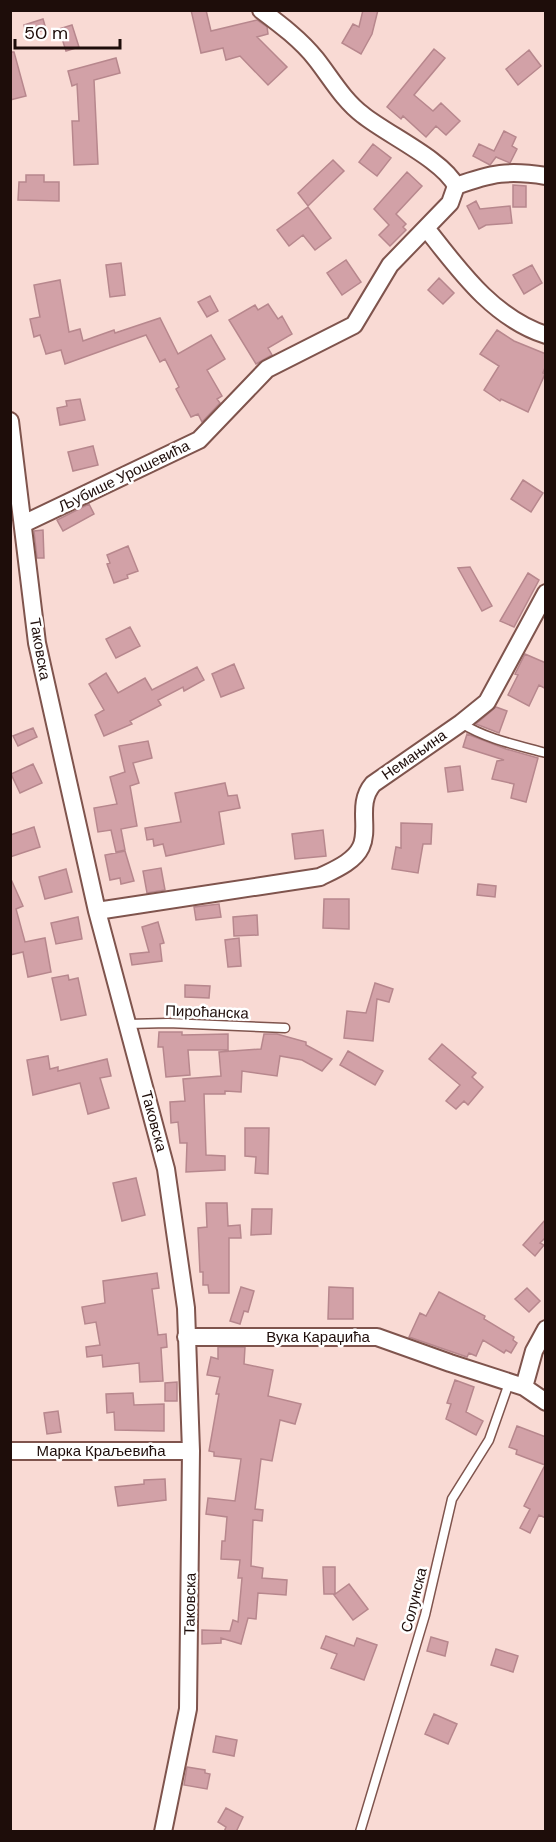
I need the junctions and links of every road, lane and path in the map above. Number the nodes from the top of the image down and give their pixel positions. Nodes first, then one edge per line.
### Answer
1 (261, 10) edge
2 (546, 176) edge
3 (456, 186) junction
4 (426, 228) junction
5 (546, 335) edge
6 (10, 421) edge
7 (23, 524) junction
8 (546, 593) edge
9 (461, 723) junction
10 (546, 753) edge
11 (97, 911) junction
12 (128, 1024) junction
13 (285, 1028) dead end
14 (546, 1329) edge
15 (186, 1337) junction
16 (517, 1385) junction
17 (546, 1402) edge
18 (10, 1451) edge
19 (191, 1451) junction
20 (163, 1832) edge
21 (360, 1832) edge

1 - 3 street
2 - 3 street
3 - 4 street, Љубише Урошевића
4 - 5 street
4 - 7 street, Љубише Урошевића
6 - 7 street, Таковска
7 - 11 street, Таковска
8 - 9 street, Немањина
9 - 10 lane
9 - 11 street, Немањина
11 - 12 street, Таковска
12 - 13 lane, Пироћанска
12 - 15 street, Таковска
14 - 16 street
15 - 16 street, Вука Караџића
15 - 19 street, Таковска
16 - 17 street, Вука Караџића
16 - 21 lane, Солунска
18 - 19 street, Марка Краљевића
19 - 20 street, Таковска

